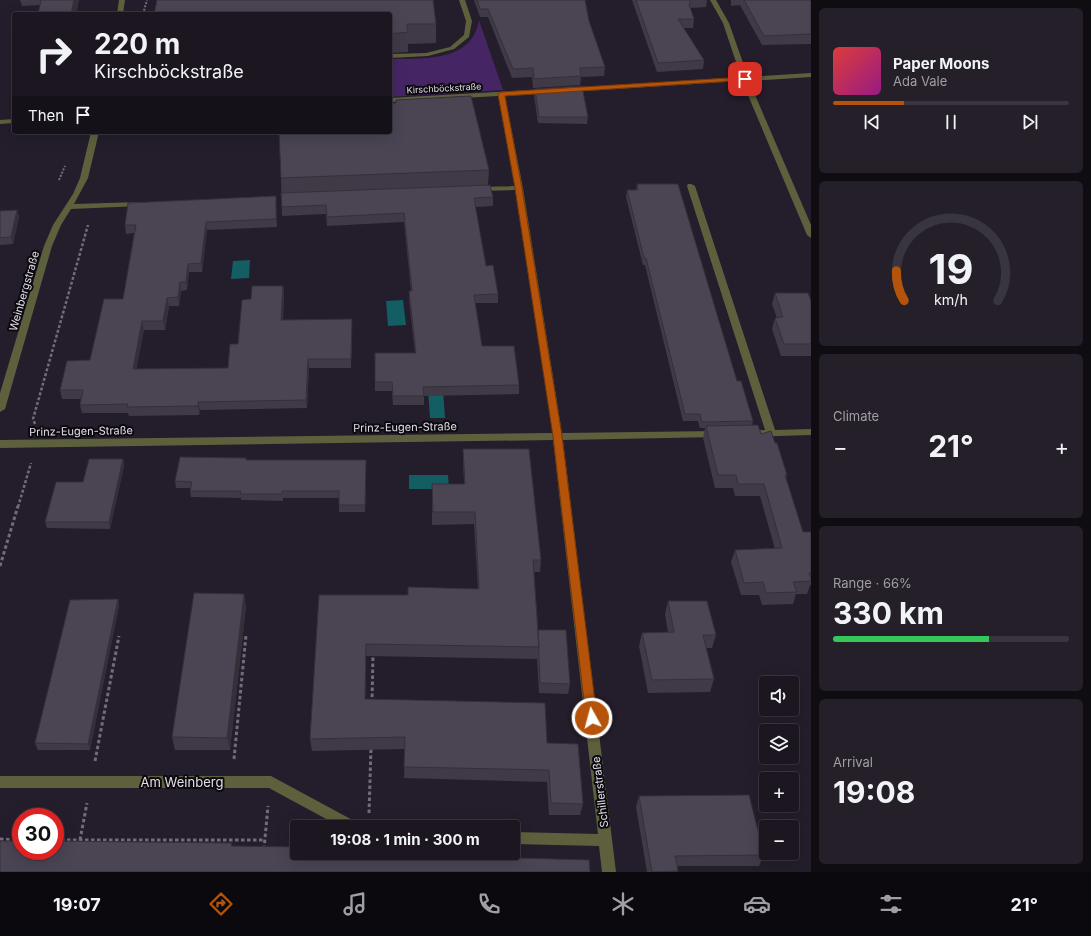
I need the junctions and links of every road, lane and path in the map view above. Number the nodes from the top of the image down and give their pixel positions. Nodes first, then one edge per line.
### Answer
1 (122, 0) edge
2 (147, 0) edge
3 (462, 0) edge
4 (713, 0) edge
5 (120, 12) edge
6 (144, 12) edge
7 (392, 56) edge
8 (811, 75) edge
9 (745, 79) junction
10 (501, 94) junction
11 (392, 100) edge
12 (0, 122) edge
13 (12, 122) edge
14 (95, 134) edge
15 (66, 162) dead end
16 (58, 184) dead end
17 (691, 186) dead end
18 (519, 188) junction
19 (465, 190) edge
20 (149, 203) edge
21 (94, 206) junction
22 (70, 207) junction
23 (811, 235) edge
24 (0, 409) edge
25 (36, 425) dead end
26 (811, 432) edge
27 (771, 434) junction
28 (558, 436) junction
29 (0, 444) edge
30 (32, 462) dead end
31 (0, 566) edge
32 (246, 635) dead end
33 (119, 636) dead end
34 (374, 650) edge
35 (372, 711) edge
36 (372, 741) edge
37 (0, 782) edge
38 (91, 782) junction
39 (231, 782) junction
40 (271, 782) junction
41 (369, 819) dead end
42 (340, 820) edge
43 (520, 838) edge
44 (0, 839) edge
45 (12, 840) edge
46 (64, 840) edge
47 (80, 840) junction
48 (265, 840) junction
49 (606, 840) junction
50 (264, 853) edge
51 (609, 872) edge

1 - 5 street
2 - 6 path
3 - 7 street
4 - 9 street
8 - 9 street, Kirschböckstraße
9 - 10 street, Kirschböckstraße
9 - 23 street
10 - 11 street, Kirschböckstraße
10 - 18 street, Schillerstraße
12 - 13 street
14 - 22 street, Weinbergstraße
15 - 16 path
17 - 27 street
18 - 19 street
18 - 28 street, Schillerstraße
20 - 21 street
21 - 22 street
21 - 25 path
22 - 24 street, Weinbergstraße
26 - 27 street, Prinz-Eugen-Straße
27 - 28 street, Prinz-Eugen-Straße
28 - 29 street, Prinz-Eugen-Straße
28 - 49 street, Schillerstraße
30 - 31 path
32 - 39 path
33 - 38 path
34 - 35 path
36 - 41 path
37 - 38 street, Am Weinberg
38 - 39 street, Am Weinberg
38 - 47 path
39 - 40 street, Am Weinberg
40 - 42 street, Am Weinberg
40 - 48 path
43 - 49 street
44 - 45 path
46 - 47 path
47 - 48 path
48 - 50 path
49 - 51 street, Schillerstraße

